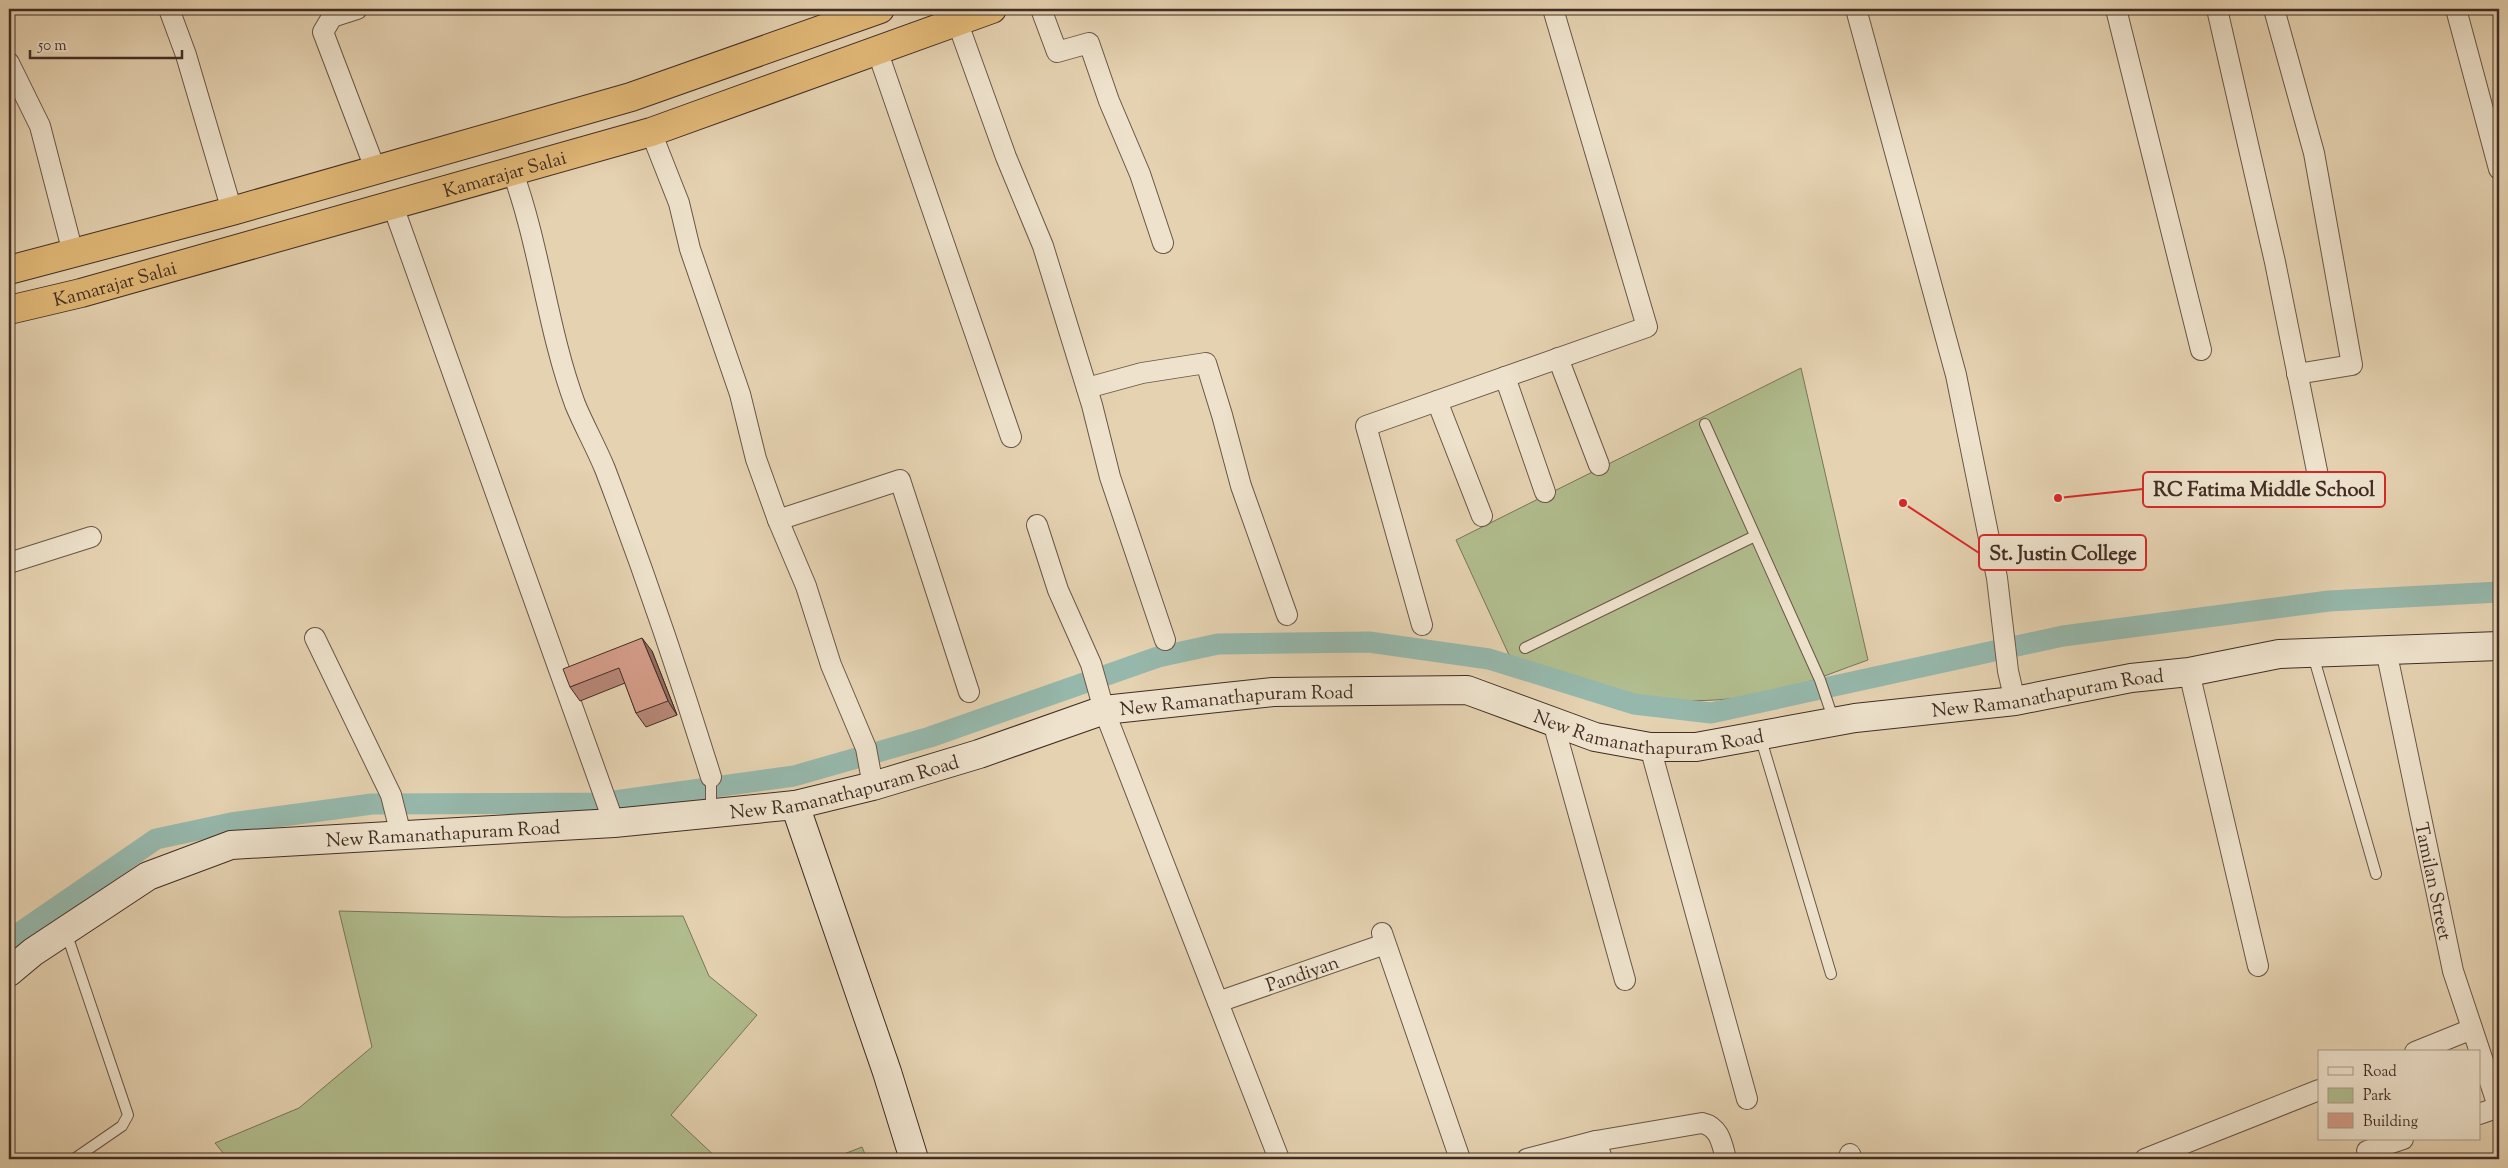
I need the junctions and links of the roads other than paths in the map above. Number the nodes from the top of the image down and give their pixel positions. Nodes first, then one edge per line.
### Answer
1 (169, 9) edge
2 (357, 9) edge
3 (880, 9) edge
4 (992, 9) edge
5 (1041, 9) edge
6 (1553, 9) edge
7 (1856, 9) edge
8 (2116, 9) edge
9 (2217, 9) edge
10 (2274, 9) edge
11 (2456, 9) edge
12 (959, 15) edge
13 (878, 50) junction
14 (9, 63) edge
15 (651, 132) junction
16 (2499, 169) edge
17 (376, 170) junction
18 (512, 170) junction
19 (393, 206) junction
20 (232, 211) junction
21 (1163, 243) dead end
22 (73, 253) junction
23 (9, 270) edge
24 (9, 310) edge
25 (2201, 350) dead end
26 (1558, 358) junction
27 (2297, 374) junction
28 (1506, 377) junction
29 (1087, 388) junction
30 (1437, 401) junction
31 (1705, 424) dead end
32 (1012, 437) dead end
33 (1599, 465) dead end
34 (2318, 476) dead end
35 (1545, 492) dead end
36 (1482, 516) dead end
37 (778, 520) junction
38 (1037, 526) dead end
39 (1755, 536) junction
40 (91, 537) dead end
41 (9, 564) edge
42 (1287, 615) dead end
43 (1422, 625) dead end
44 (314, 638) dead end
45 (1165, 640) dead end
46 (2499, 646) edge
47 (1525, 648) dead end
48 (2386, 650) junction
49 (2313, 654) junction
50 (2188, 672) junction
51 (1098, 689) junction
52 (969, 692) dead end
53 (2015, 701) junction
54 (1831, 711) junction
55 (1553, 722) junction
56 (1759, 735) junction
57 (1650, 747) junction
58 (870, 766) junction
59 (711, 777) joint
60 (712, 805) junction
61 (795, 805) junction
62 (609, 806) junction
63 (396, 815) junction
64 (2376, 874) dead end
65 (66, 931) junction
66 (2258, 966) dead end
67 (9, 972) edge
68 (1831, 974) dead end
69 (1625, 980) dead end
70 (1218, 1002) junction
71 (2472, 1029) junction
72 (2419, 1050) edge
73 (2479, 1050) edge
74 (2480, 1052) edge
75 (2318, 1090) edge
76 (1747, 1099) dead end
77 (2499, 1108) edge
78 (2480, 1114) edge
79 (2400, 1140) edge
80 (1599, 1150) edge
81 (2367, 1151) dead end
82 (74, 1159) edge
83 (914, 1159) edge
84 (1279, 1159) edge
85 (1460, 1159) edge
86 (1527, 1159) edge
87 (1726, 1159) edge
88 (2145, 1159) edge

1 - 20 street
2 - 17 street
3 - 17 highway, Kamarajar Salai
4 - 12 highway, Kamarajar Salai
5 - 21 street
6 - 26 street
7 - 53 street
8 - 25 street
9 - 27 street
10 - 27 street
11 - 16 street
12 - 13 highway, Kamarajar Salai
12 - 29 street
13 - 15 highway, Kamarajar Salai
13 - 32 street
14 - 22 street
15 - 18 highway, Kamarajar Salai
15 - 37 street
17 - 20 highway, Kamarajar Salai
18 - 19 highway, Kamarajar Salai
18 - 59 street
19 - 24 highway, Kamarajar Salai
19 - 62 street
20 - 22 highway, Kamarajar Salai
22 - 23 highway, Kamarajar Salai
26 - 28 street
26 - 33 street
27 - 34 street
28 - 30 street
28 - 35 street
29 - 42 street
29 - 45 street
30 - 36 street
30 - 43 street
31 - 39 lane
37 - 52 street
37 - 58 street
38 - 51 street
39 - 47 lane
39 - 54 lane
40 - 41 street
44 - 63 street
46 - 48 main road, New Ramanathapuram Road
48 - 49 main road, New Ramanathapuram Road
48 - 71 street, Tamilan Street
49 - 50 main road, New Ramanathapuram Road
49 - 64 lane
50 - 53 main road, New Ramanathapuram Road
50 - 66 street
51 - 55 main road, New Ramanathapuram Road
51 - 58 main road, New Ramanathapuram Road
51 - 70 street
53 - 54 main road, New Ramanathapuram Road
54 - 56 main road, New Ramanathapuram Road
55 - 57 main road, New Ramanathapuram Road
55 - 69 street
56 - 57 main road, New Ramanathapuram Road
56 - 68 lane
57 - 76 street
58 - 61 main road, New Ramanathapuram Road
59 - 60 lane
60 - 61 main road, New Ramanathapuram Road
60 - 62 main road, New Ramanathapuram Road
61 - 83 main road
62 - 63 main road, New Ramanathapuram Road
63 - 65 main road, New Ramanathapuram Road
65 - 67 main road, New Ramanathapuram Road
65 - 82 lane
70 - 84 street
70 - 85 street, Pandiyan
71 - 72 street
71 - 73 street, Tamilan Street
74 - 77 street, Tamilan Street
75 - 88 street
77 - 78 street
79 - 81 street
80 - 86 street
80 - 87 street

